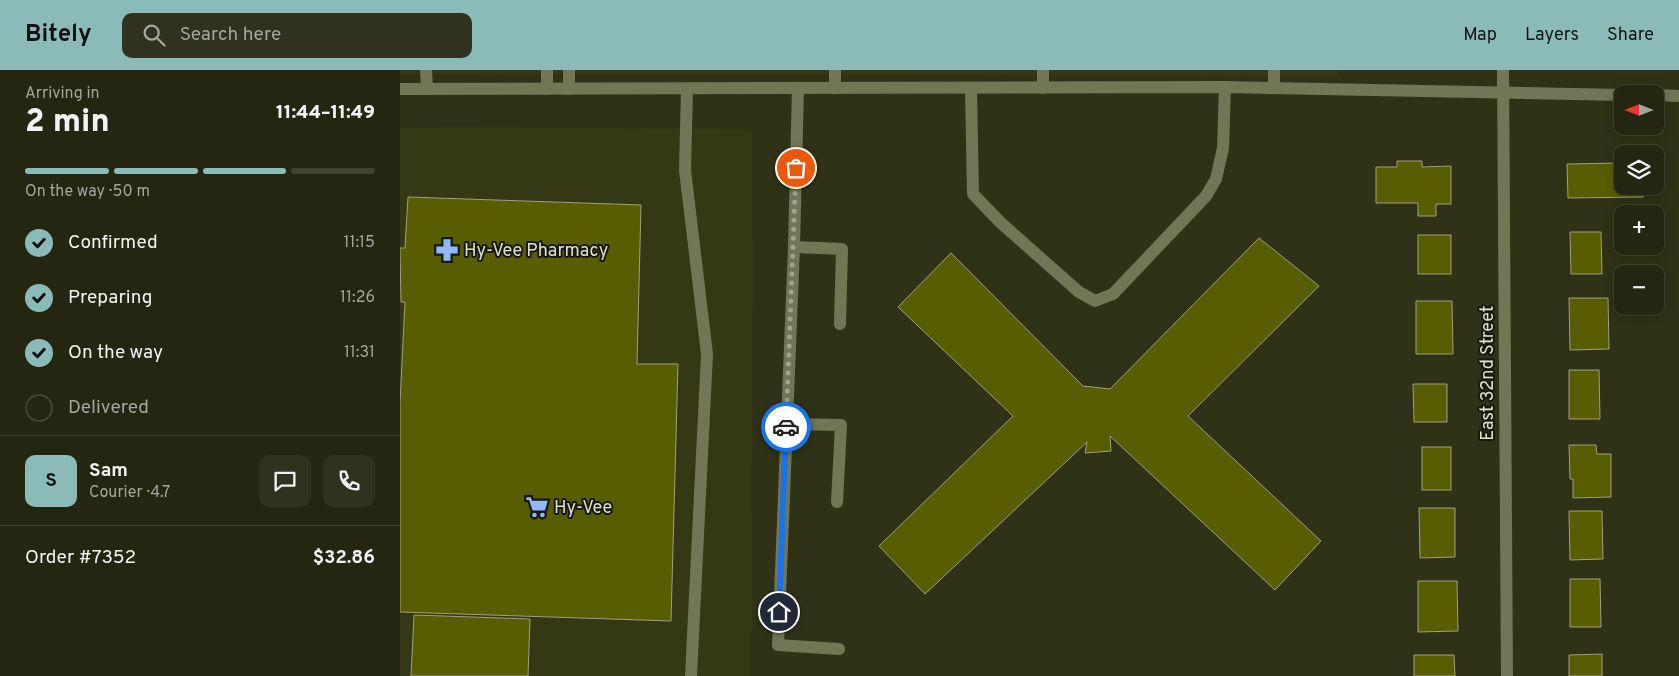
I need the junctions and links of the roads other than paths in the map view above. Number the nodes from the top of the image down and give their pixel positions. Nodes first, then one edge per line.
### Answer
1 (426, 70) edge
2 (547, 70) edge
3 (569, 70) edge
4 (835, 70) edge
5 (1044, 70) edge
6 (1274, 70) edge
7 (1503, 70) edge
8 (798, 88) junction
9 (835, 88) junction
10 (1043, 88) junction
11 (1225, 88) junction
12 (1274, 88) junction
13 (400, 89) edge
14 (427, 89) junction
15 (547, 89) junction
16 (569, 89) junction
17 (687, 89) junction
18 (971, 89) junction
19 (1503, 93) junction
20 (1614, 95) edge
21 (1664, 95) edge
22 (1679, 96) edge
23 (794, 247) junction
24 (840, 324) dead end
25 (786, 424) junction
26 (837, 502) dead end
27 (839, 649) dead end
28 (691, 676) edge
29 (1507, 676) edge

1 - 14 street
2 - 15 street
3 - 16 street
4 - 9 street
5 - 10 street
6 - 12 street
7 - 19 street, East 32nd Street
8 - 9 street
8 - 17 street
8 - 23 street
9 - 18 street
10 - 11 street
10 - 18 street
11 - 12 street
11 - 18 street
12 - 19 street
13 - 14 street
14 - 15 street
15 - 16 street
16 - 17 street
17 - 28 street
19 - 20 street
19 - 29 street, East 32nd Street
21 - 22 street
23 - 24 street
23 - 25 street
25 - 26 street
25 - 27 street

